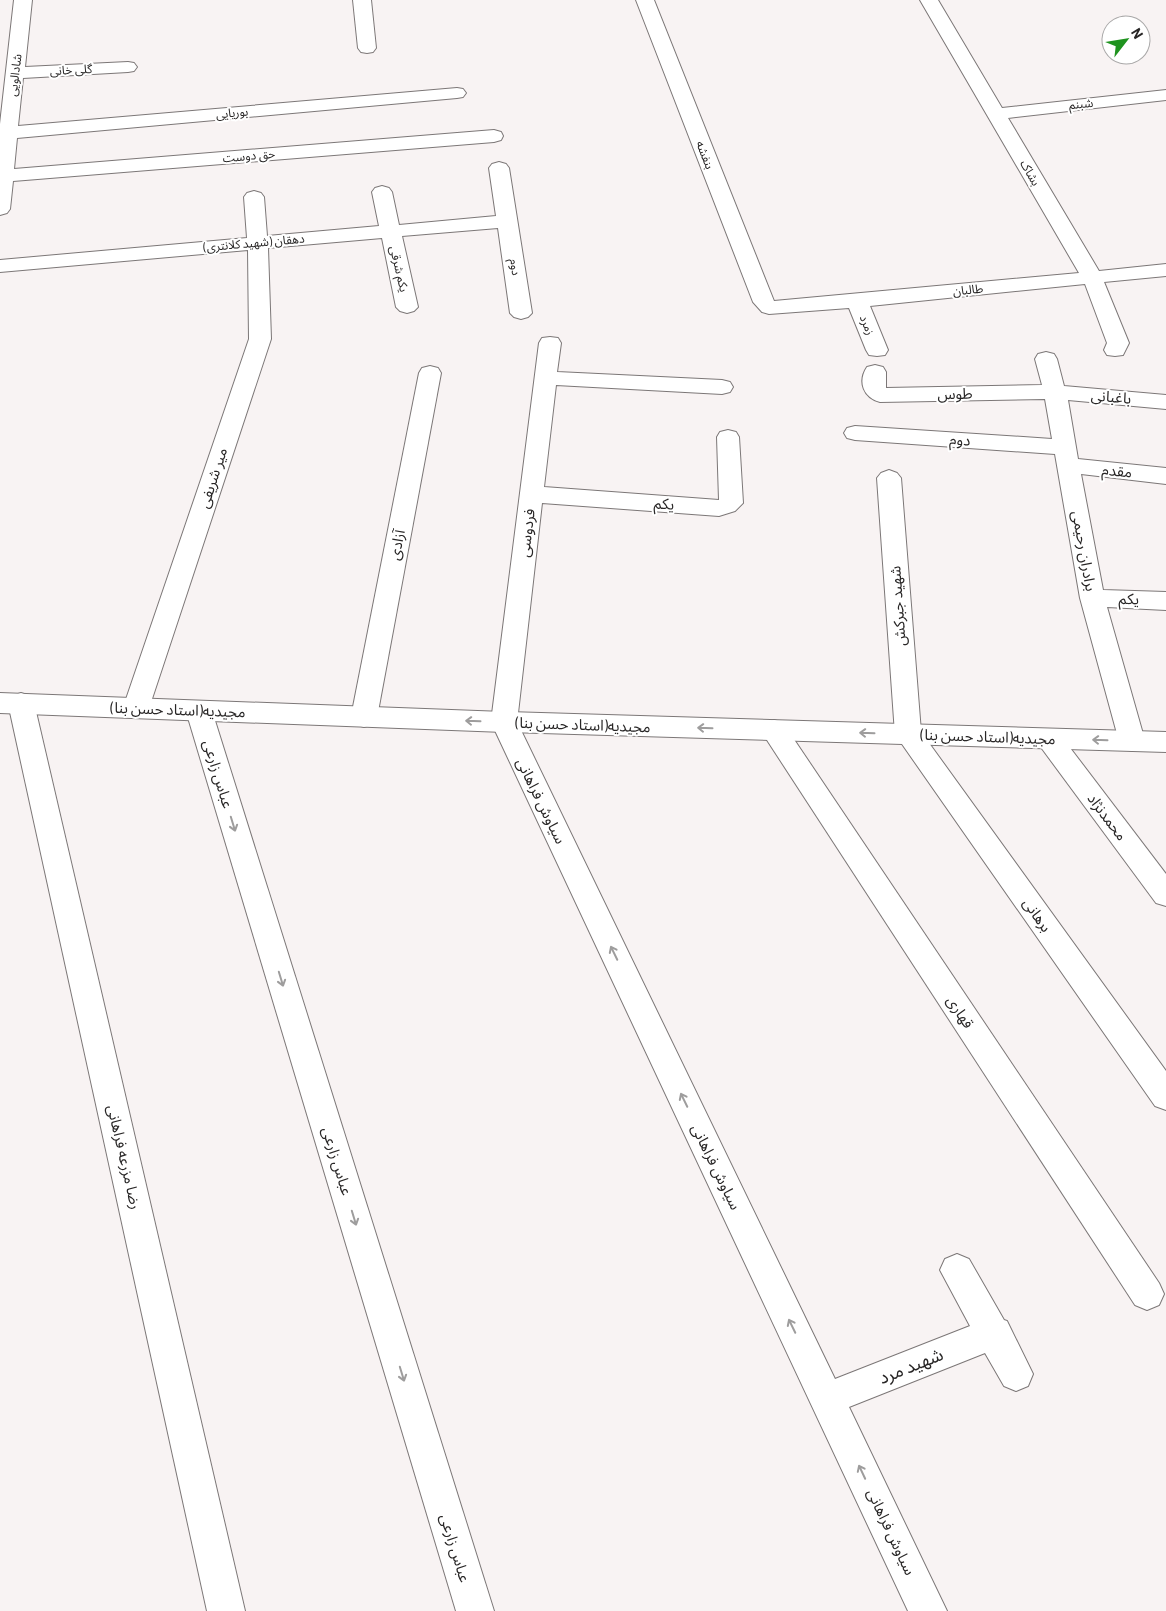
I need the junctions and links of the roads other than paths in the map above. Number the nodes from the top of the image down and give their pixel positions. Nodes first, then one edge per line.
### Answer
1 (23, 0) edge
2 (362, 0) edge
3 (645, 0) edge
4 (929, 0) edge
5 (19, 35) junction
6 (0, 36) edge
7 (367, 48) dead end
8 (15, 73) junction
9 (127, 86) dead end
10 (457, 93) dead end
11 (1166, 95) edge
12 (6, 105) edge
13 (996, 114) junction
14 (8, 133) junction
15 (494, 136) dead end
16 (499, 168) dead end
17 (3, 176) junction
18 (382, 192) dead end
19 (254, 197) dead end
20 (0, 209) edge
21 (508, 221) junction
22 (390, 231) junction
23 (258, 243) junction
24 (0, 266) edge
25 (1166, 270) edge
26 (1092, 277) junction
27 (857, 301) junction
28 (407, 307) dead end
29 (769, 308) joint
30 (521, 313) dead end
31 (550, 343) dead end
32 (877, 350) dead end
33 (1115, 350) dead end
34 (1046, 359) dead end
35 (875, 372) dead end
36 (430, 373) dead end
37 (546, 378) junction
38 (722, 388) dead end
39 (1055, 392) junction
40 (1166, 402) edge
41 (855, 433) dead end
42 (728, 437) dead end
43 (1067, 456) junction
44 (1166, 476) edge
45 (889, 478) dead end
46 (531, 494) junction
47 (1092, 598) junction
48 (1166, 601) edge
49 (11, 703) edge
50 (136, 708) junction
51 (198, 710) junction
52 (364, 717) junction
53 (504, 722) junction
54 (774, 730) junction
55 (908, 734) junction
56 (1049, 739) junction
57 (1132, 741) junction
58 (1166, 742) edge
59 (1166, 895) edge
60 (1166, 1096) edge
61 (957, 1270) dead end
62 (1147, 1294) dead end
63 (994, 1333) junction
64 (1016, 1374) dead end
65 (827, 1399) junction
66 (226, 1611) edge
67 (475, 1611) edge
68 (928, 1611) edge

1 - 5 street, شادالویی
2 - 7 street
3 - 29 street, بنفشه
4 - 13 street, بشاک
5 - 6 street
5 - 8 street, شادالویی
8 - 9 street, گلی خانی
8 - 12 street, شادالویی
10 - 14 street, بوریایی
11 - 13 street, شبنم
12 - 14 street, شادالویی
13 - 26 street, بشاک
14 - 17 street, شادالویی
15 - 17 street, حق دوست
16 - 21 street, دوم
17 - 20 street, شادالویی
18 - 22 street, یکم شرقی
19 - 23 street, میر شریفی
21 - 22 street, دهقان (شهید کلانتری)
21 - 30 street, دوم
22 - 23 street, دهقان (شهید کلانتری)
22 - 28 street, یکم شرقی
23 - 24 street, دهقان (شهید کلانتری)
23 - 50 street, میر شریفی
25 - 26 street, طالبان
26 - 27 street, طالبان
26 - 33 street, بشاک
27 - 29 street, طالبان
27 - 32 street, زمرد
31 - 37 street, فردوسی
34 - 39 street, برادران رحیمی
35 - 39 street, طوس
36 - 52 street, آزادی
37 - 38 street
37 - 46 street, فردوسی
39 - 40 street, باغبانی
39 - 43 street, برادران رحیمی
41 - 43 street, دوم
42 - 46 street, یکم
43 - 44 street, مقدم
43 - 47 street, برادران رحیمی
45 - 55 street, شهید جبرکش
46 - 53 street, فردوسی
47 - 48 street, یکم
47 - 57 street, برادران رحیمی
49 - 50 street, مجیدیه(استاد حسن بنا)
49 - 66 street, رضا مزرعه فراهانی
50 - 51 street, مجیدیه(استاد حسن بنا)
51 - 52 street, مجیدیه(استاد حسن بنا)
51 -> 67 street, عباس زارعی
53 -> 52 street, مجیدیه(استاد حسن بنا)
54 -> 53 street, مجیدیه(استاد حسن بنا)
65 -> 53 street, سیاوش فراهانی
55 -> 54 street, مجیدیه(استاد حسن بنا)
54 - 62 street, قهاری
55 - 56 street, مجیدیه(استاد حسن بنا)
55 - 60 street, برهانی
57 -> 56 street, مجیدیه(استاد حسن بنا)
56 - 59 street, محمدنژاد
57 - 58 street, مجیدیه(استاد حسن بنا)
61 - 63 street
63 - 64 street
63 - 65 street, شهید مرد
68 -> 65 street, سیاوش فراهانی

